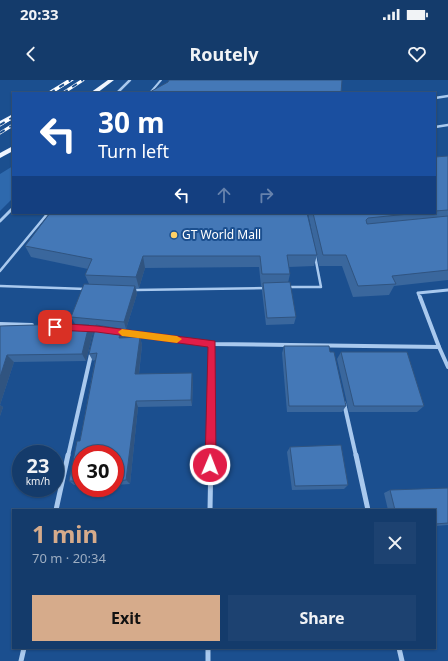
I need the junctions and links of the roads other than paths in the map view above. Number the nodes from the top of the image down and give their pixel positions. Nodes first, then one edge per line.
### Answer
1 (71, 80) edge
2 (111, 80) edge
3 (130, 80) edge
4 (161, 80) edge
5 (51, 92) edge
6 (94, 92) edge
7 (118, 92) edge
8 (151, 92) edge
9 (448, 96) edge
10 (436, 98) edge
11 (12, 117) edge
12 (0, 124) edge
13 (448, 126) edge
14 (436, 127) edge
15 (12, 149) edge
16 (0, 156) edge
17 (12, 209) edge
18 (47, 214) edge
19 (0, 221) edge
20 (314, 248) edge
21 (0, 271) edge
22 (0, 286) edge
23 (274, 288) edge
24 (282, 288) edge
25 (94, 289) edge
26 (133, 290) edge
27 (448, 290) edge
28 (0, 324) edge
29 (37, 326) edge
30 (112, 331) edge
31 (93, 344) edge
32 (212, 344) junction
33 (331, 346) junction
34 (439, 347) junction
35 (332, 354) edge
36 (448, 367) edge
37 (342, 398) edge
38 (56, 509) edge
39 (210, 509) edge
40 (368, 509) edge
41 (24, 649) edge
42 (208, 649) edge
43 (399, 649) edge
44 (22, 661) edge
45 (208, 661) edge
46 (402, 661) edge

1 - 5 main road
2 - 6 main road
3 - 7 street
4 - 8 lane
9 - 10 street
11 - 12 main road
13 - 14 street
15 - 16 main road
17 - 19 street
18 - 21 lane
20 - 24 lane
22 - 25 lane
23 - 26 lane
27 - 34 street
28 - 29 street
30 - 32 street
31 - 38 street
32 - 33 street
32 - 39 street
33 - 34 street
33 - 35 street
34 - 36 street
37 - 40 street
41 - 44 street
42 - 45 street
43 - 46 street

